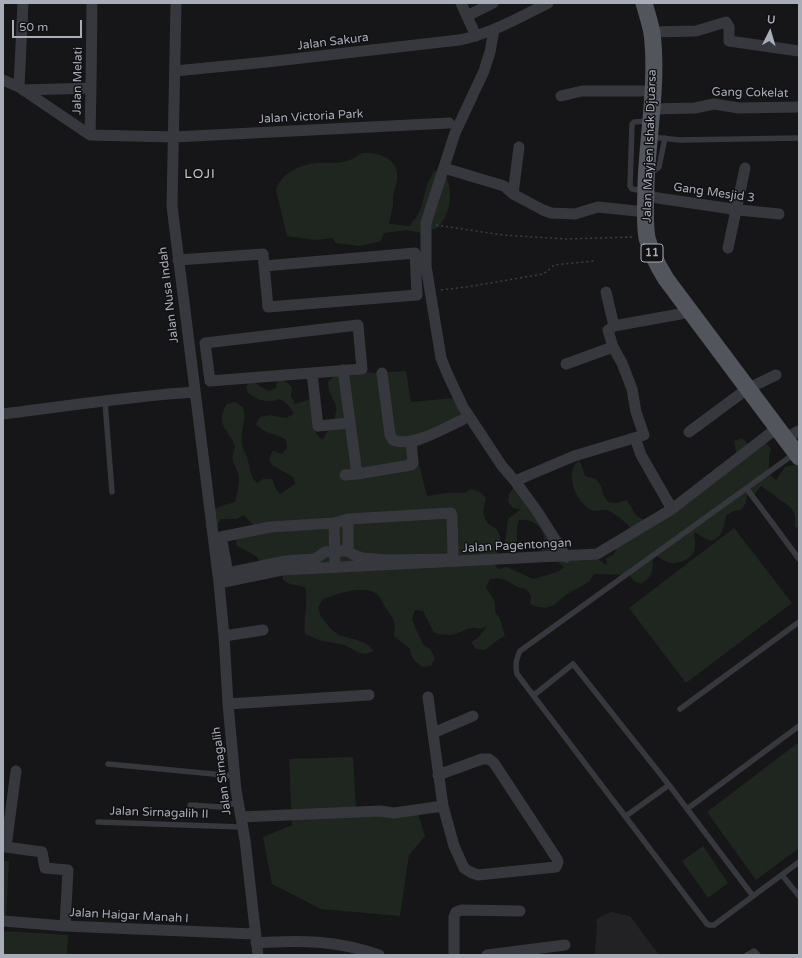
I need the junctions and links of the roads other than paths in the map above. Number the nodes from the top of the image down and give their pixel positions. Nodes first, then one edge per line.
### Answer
1 (23, 3) edge
2 (92, 3) edge
3 (176, 3) edge
4 (461, 3) edge
5 (493, 3) edge
6 (548, 3) edge
7 (644, 3) edge
8 (467, 16) junction
9 (494, 30) junction
10 (652, 32) junction
11 (476, 36) junction
12 (799, 50) edge
13 (175, 71) junction
14 (3, 80) edge
15 (91, 88) junction
16 (21, 89) junction
17 (653, 91) junction
18 (561, 96) dead end
19 (799, 108) edge
20 (449, 123) dead end
21 (654, 126) junction
22 (90, 135) junction
23 (174, 137) junction
24 (799, 138) edge
25 (520, 147) dead end
26 (444, 168) junction
27 (745, 168) dead end
28 (646, 193) junction
29 (513, 194) junction
30 (735, 210) junction
31 (646, 212) junction
32 (779, 214) dead end
33 (728, 248) dead end
34 (178, 260) junction
35 (264, 266) junction
36 (606, 292) dead end
37 (691, 312) junction
38 (614, 326) junction
39 (613, 346) junction
40 (206, 354) junction
41 (190, 355) junction
42 (566, 364) dead end
43 (343, 370) junction
44 (382, 372) dead end
45 (312, 373) junction
46 (776, 375) dead end
47 (747, 389) junction
48 (195, 392) junction
49 (105, 402) junction
50 (3, 414) edge
51 (462, 420) dead end
52 (350, 423) junction
53 (689, 432) dead end
54 (787, 432) edge
55 (635, 438) junction
56 (411, 441) junction
57 (798, 455) edge
58 (357, 474) junction
59 (345, 475) dead end
60 (515, 481) junction
61 (747, 489) junction
62 (112, 492) dead end
63 (672, 509) junction
64 (348, 519) junction
65 (334, 523) junction
66 (335, 551) junction
67 (348, 551) junction
68 (566, 557) junction
69 (799, 560) edge
70 (335, 567) junction
71 (219, 583) junction
72 (799, 622) edge
73 (263, 630) dead end
74 (224, 636) junction
75 (369, 695) dead end
76 (534, 695) junction
77 (428, 697) dead end
78 (228, 704) junction
79 (680, 709) dead end
80 (473, 716) dead end
81 (799, 726) edge
82 (433, 732) junction
83 (108, 764) dead end
84 (16, 771) dead end
85 (438, 775) junction
86 (235, 776) junction
87 (668, 785) junction
88 (238, 802) junction
89 (190, 805) dead end
90 (443, 806) junction
91 (687, 809) junction
92 (626, 816) junction
93 (98, 822) dead end
94 (242, 822) junction
95 (799, 862) edge
96 (782, 875) junction
97 (753, 896) junction
98 (799, 896) edge
99 (520, 911) dead end
100 (3, 922) edge
101 (65, 926) junction
102 (255, 939) junction
103 (565, 945) dead end
104 (537, 952) edge
105 (258, 955) edge
106 (379, 955) edge
107 (454, 955) edge
108 (487, 955) edge
109 (747, 955) edge
110 (758, 955) edge

1 - 16 street
2 - 15 street, Jalan Melati
3 - 13 street, Jalan Nusa Indah
4 - 8 street
5 - 8 street
6 - 9 street, Jalan Sakura
7 - 10 main road, Jalan Mayjen Ishak Djuarsa / 11
8 - 11 street
9 - 11 street, Jalan Sakura
9 - 26 street
10 - 12 street
10 - 17 main road, Jalan Mayjen Ishak Djuarsa / 11
11 - 13 street, Jalan Sakura
13 - 23 street, Jalan Nusa Indah
14 - 16 street
15 - 16 street
15 - 22 street, Jalan Melati
16 - 22 street
17 - 18 street
17 - 21 main road, Jalan Mayjen Ishak Djuarsa / 11
19 - 21 street, Gang Cokelat
20 - 23 street, Jalan Victoria Park
21 - 24 lane
21 - 28 main road, Jalan Mayjen Ishak Djuarsa / 11
21 - 28 lane
22 - 23 street, Jalan Victoria Park
23 - 34 street, Jalan Nusa Indah
25 - 29 street
26 - 29 street
26 - 60 street
27 - 30 street
28 - 30 street, Gang Mesjid 3
28 - 31 main road, Jalan Mayjen Ishak Djuarsa / 11
29 - 31 street
30 - 32 street, Gang Mesjid 3
30 - 33 street
31 - 37 main road, Jalan Mayjen Ishak Djuarsa / 11
34 - 35 street
34 - 41 street, Jalan Nusa Indah
35 - 35 street
36 - 38 street
37 - 38 street
37 - 47 main road, Jalan Mayjen Ishak Djuarsa / 11
38 - 39 street
39 - 42 street
39 - 55 street
40 - 41 street
40 - 43 street
40 - 45 street
41 - 48 street, Jalan Nusa Indah
43 - 45 street
43 - 52 street
44 - 56 street
45 - 52 street
46 - 47 street
47 - 53 street
47 - 54 main road, Jalan Mayjen Ishak Djuarsa / 11
48 - 49 street
48 - 71 street, Jalan Nusa Indah
49 - 50 street
49 - 62 lane
51 - 56 street
52 - 58 street
54 - 57 main road, Jalan Mayjen Ishak Djuarsa / 11
54 - 63 street, Jalan Pagentongan
55 - 60 street
55 - 63 street
56 - 58 street
57 - 61 lane
58 - 59 street
60 - 68 street
61 - 69 lane
61 - 76 lane
63 - 68 street, Jalan Pagentongan
64 - 65 street
64 - 67 street
64 - 67 street
65 - 66 street
65 - 66 street
66 - 67 street
66 - 70 street
68 - 70 street, Jalan Pagentongan
70 - 71 street, Jalan Pagentongan
71 - 74 street, Jalan Sirnagalih
72 - 79 lane
73 - 74 street
74 - 78 street, Jalan Sirnagalih
75 - 78 street
76 - 87 lane
76 - 92 lane
77 - 82 street
78 - 86 street, Jalan Sirnagalih
80 - 82 street
81 - 91 lane
82 - 85 street
83 - 86 lane
84 - 101 street
85 - 90 street
85 - 90 street
86 - 88 street, Jalan Sirnagalih
87 - 91 lane
87 - 92 lane
88 - 89 lane
88 - 94 street, Jalan Sirnagalih
90 - 94 street
91 - 97 lane
92 - 97 lane
93 - 94 lane, Jalan Sirnagalih II
94 - 102 street, Jalan Sirnagalih
95 - 96 lane
96 - 97 lane
96 - 98 lane
99 - 107 street
100 - 101 street, Jalan Haigar Manah I
101 - 102 street, Jalan Haigar Manah I
102 - 105 street, Jalan Sirnagalih
102 - 106 street, Jalan Haigar Manah I
103 - 104 street
104 - 108 street
109 - 110 lane

